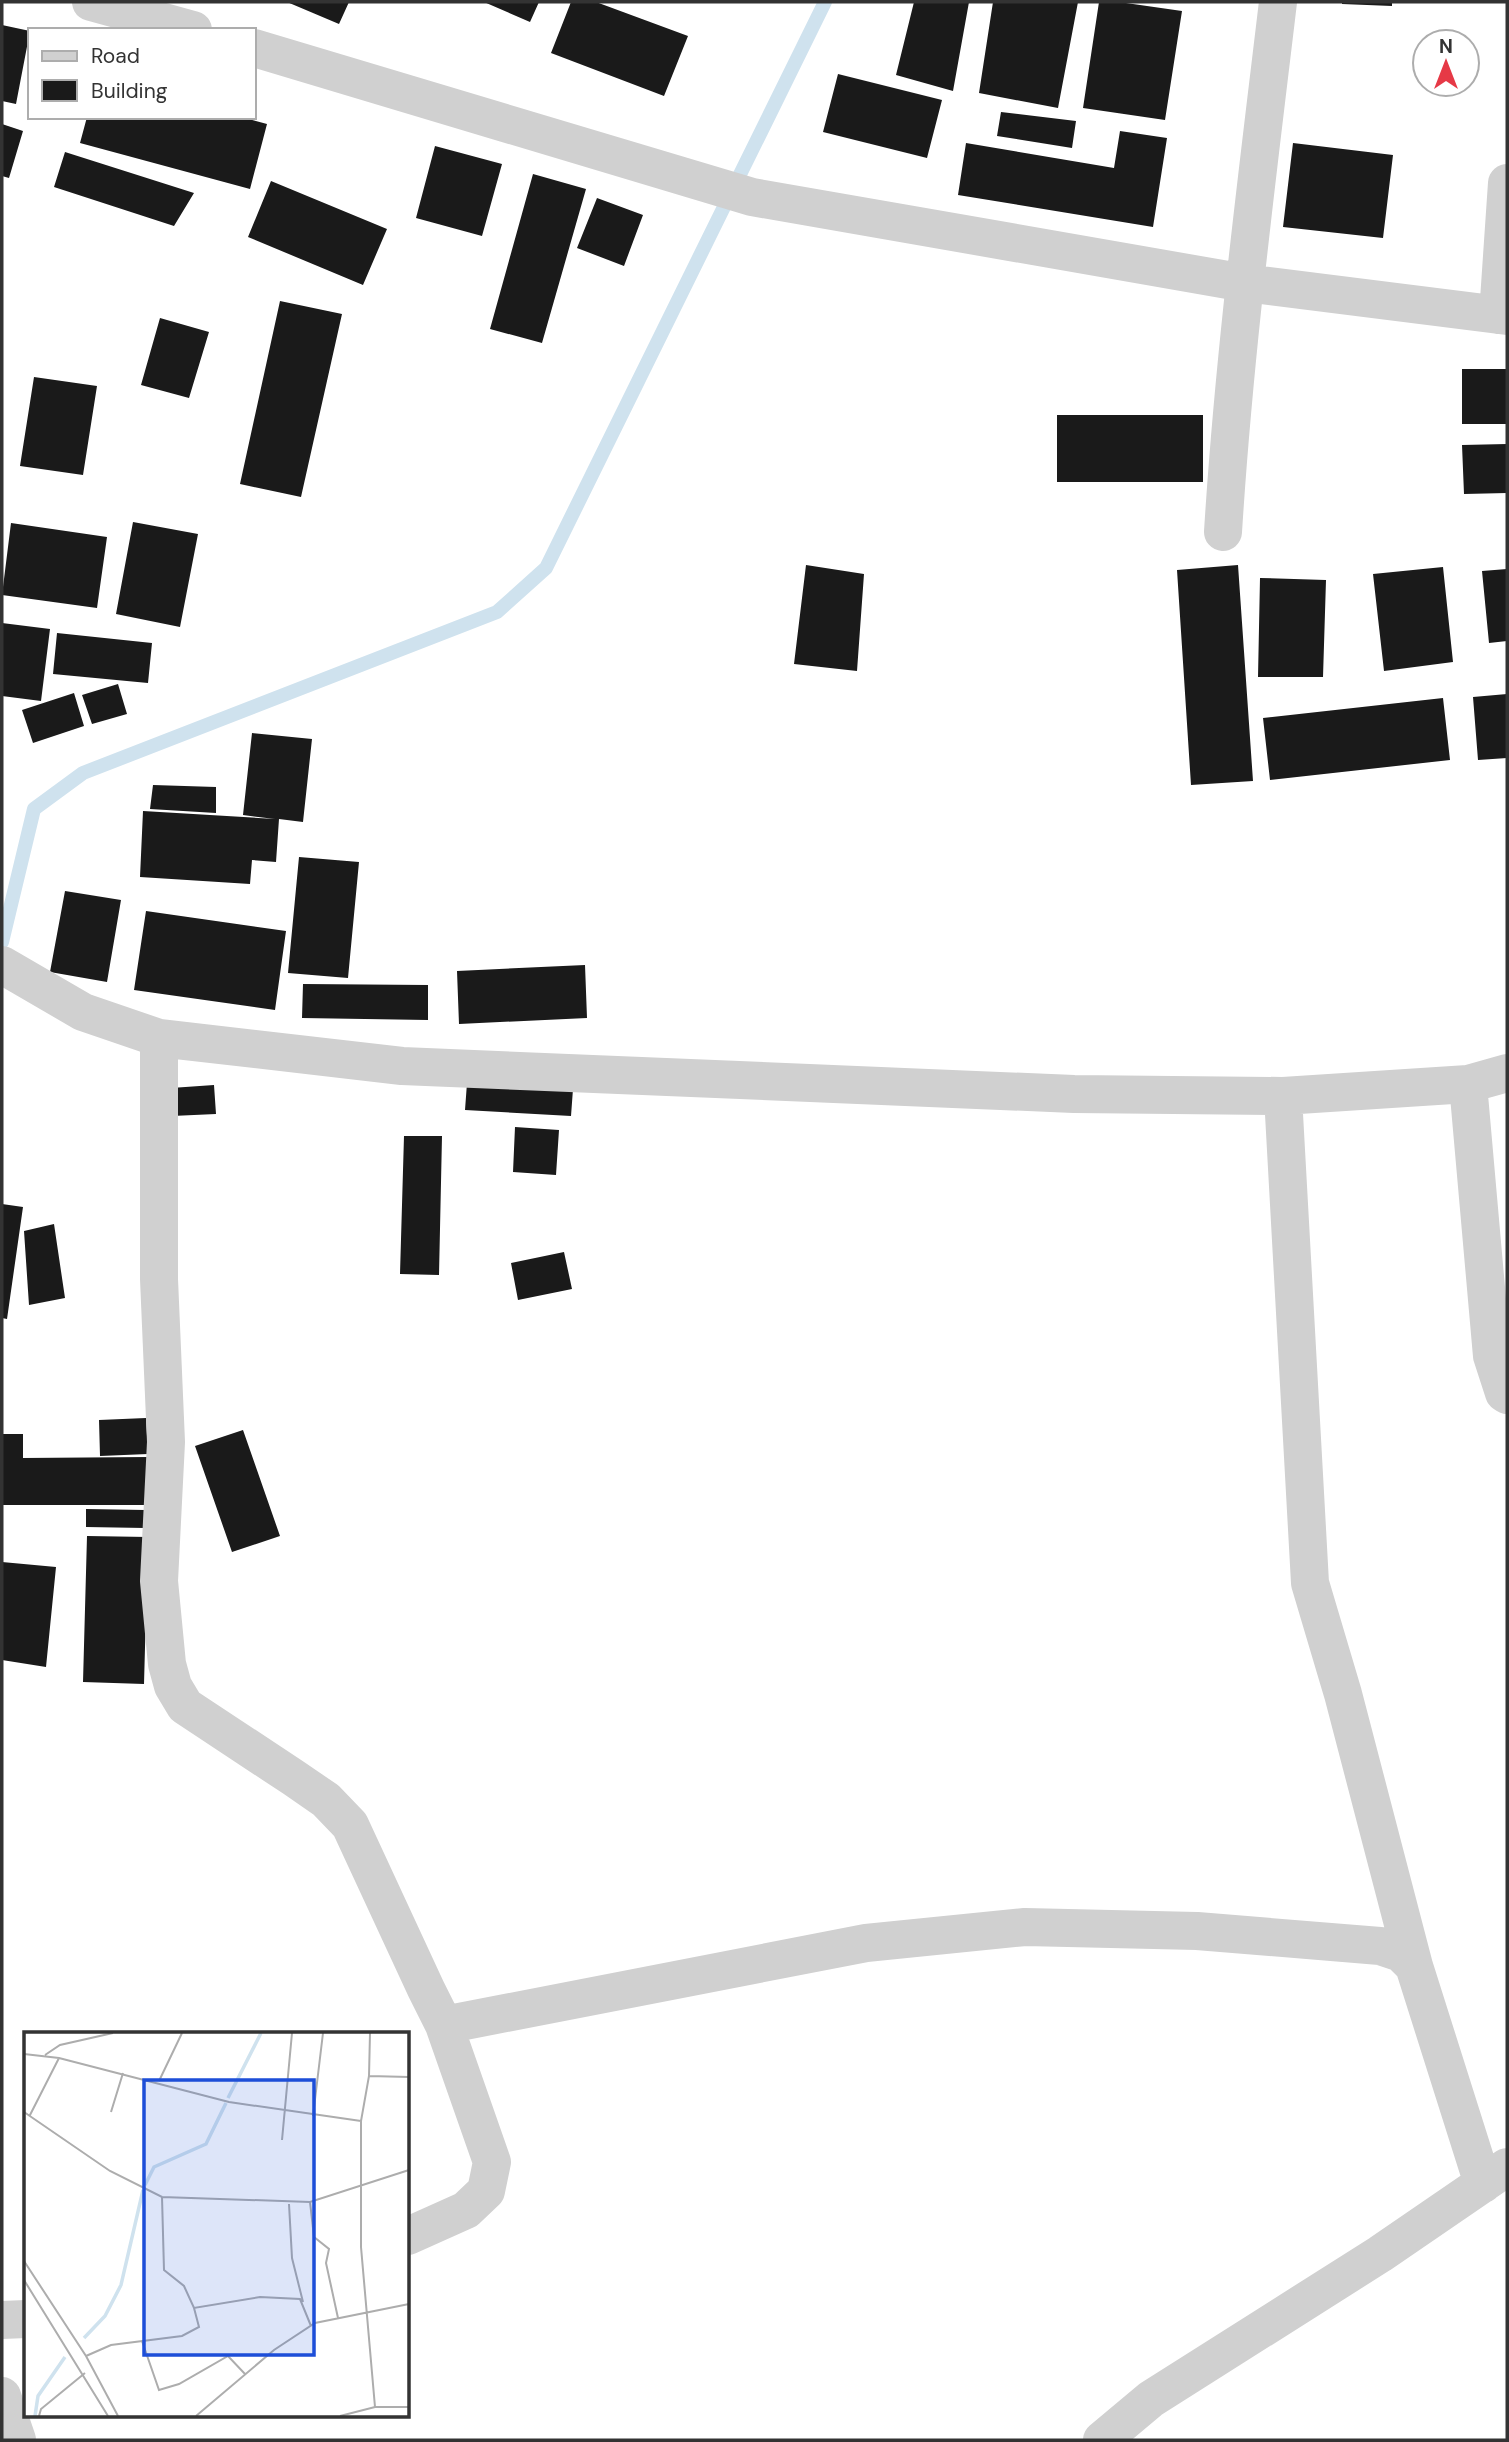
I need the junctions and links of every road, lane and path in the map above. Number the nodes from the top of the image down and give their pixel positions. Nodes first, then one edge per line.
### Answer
1 (91, 2) edge
2 (1278, 2) edge
3 (136, 7) edge
4 (188, 28) edge
5 (256, 49) edge
6 (1507, 183) edge
7 (1245, 282) junction
8 (1502, 316) edge
9 (1223, 532) dead end
10 (3, 966) edge
11 (159, 1038) junction
12 (1507, 1073) edge
13 (1468, 1084) junction
14 (1283, 1096) junction
15 (1507, 1395) edge
16 (1414, 1966) junction
17 (444, 2025) junction
18 (1495, 2176) edge
19 (410, 2235) edge
20 (24, 2319) edge
21 (2, 2320) edge
22 (2, 2396) edge
23 (17, 2440) edge
24 (1102, 2440) edge

1 - 3 street
2 - 7 street
3 - 4 street
5 - 7 street
6 - 8 street
7 - 8 street
7 - 9 street
10 - 11 street
11 - 14 street
11 - 17 street
12 - 13 street
13 - 14 street
13 - 15 street
14 - 16 street
16 - 17 street
16 - 18 street
17 - 19 street
18 - 24 street
20 - 21 street
22 - 23 street

